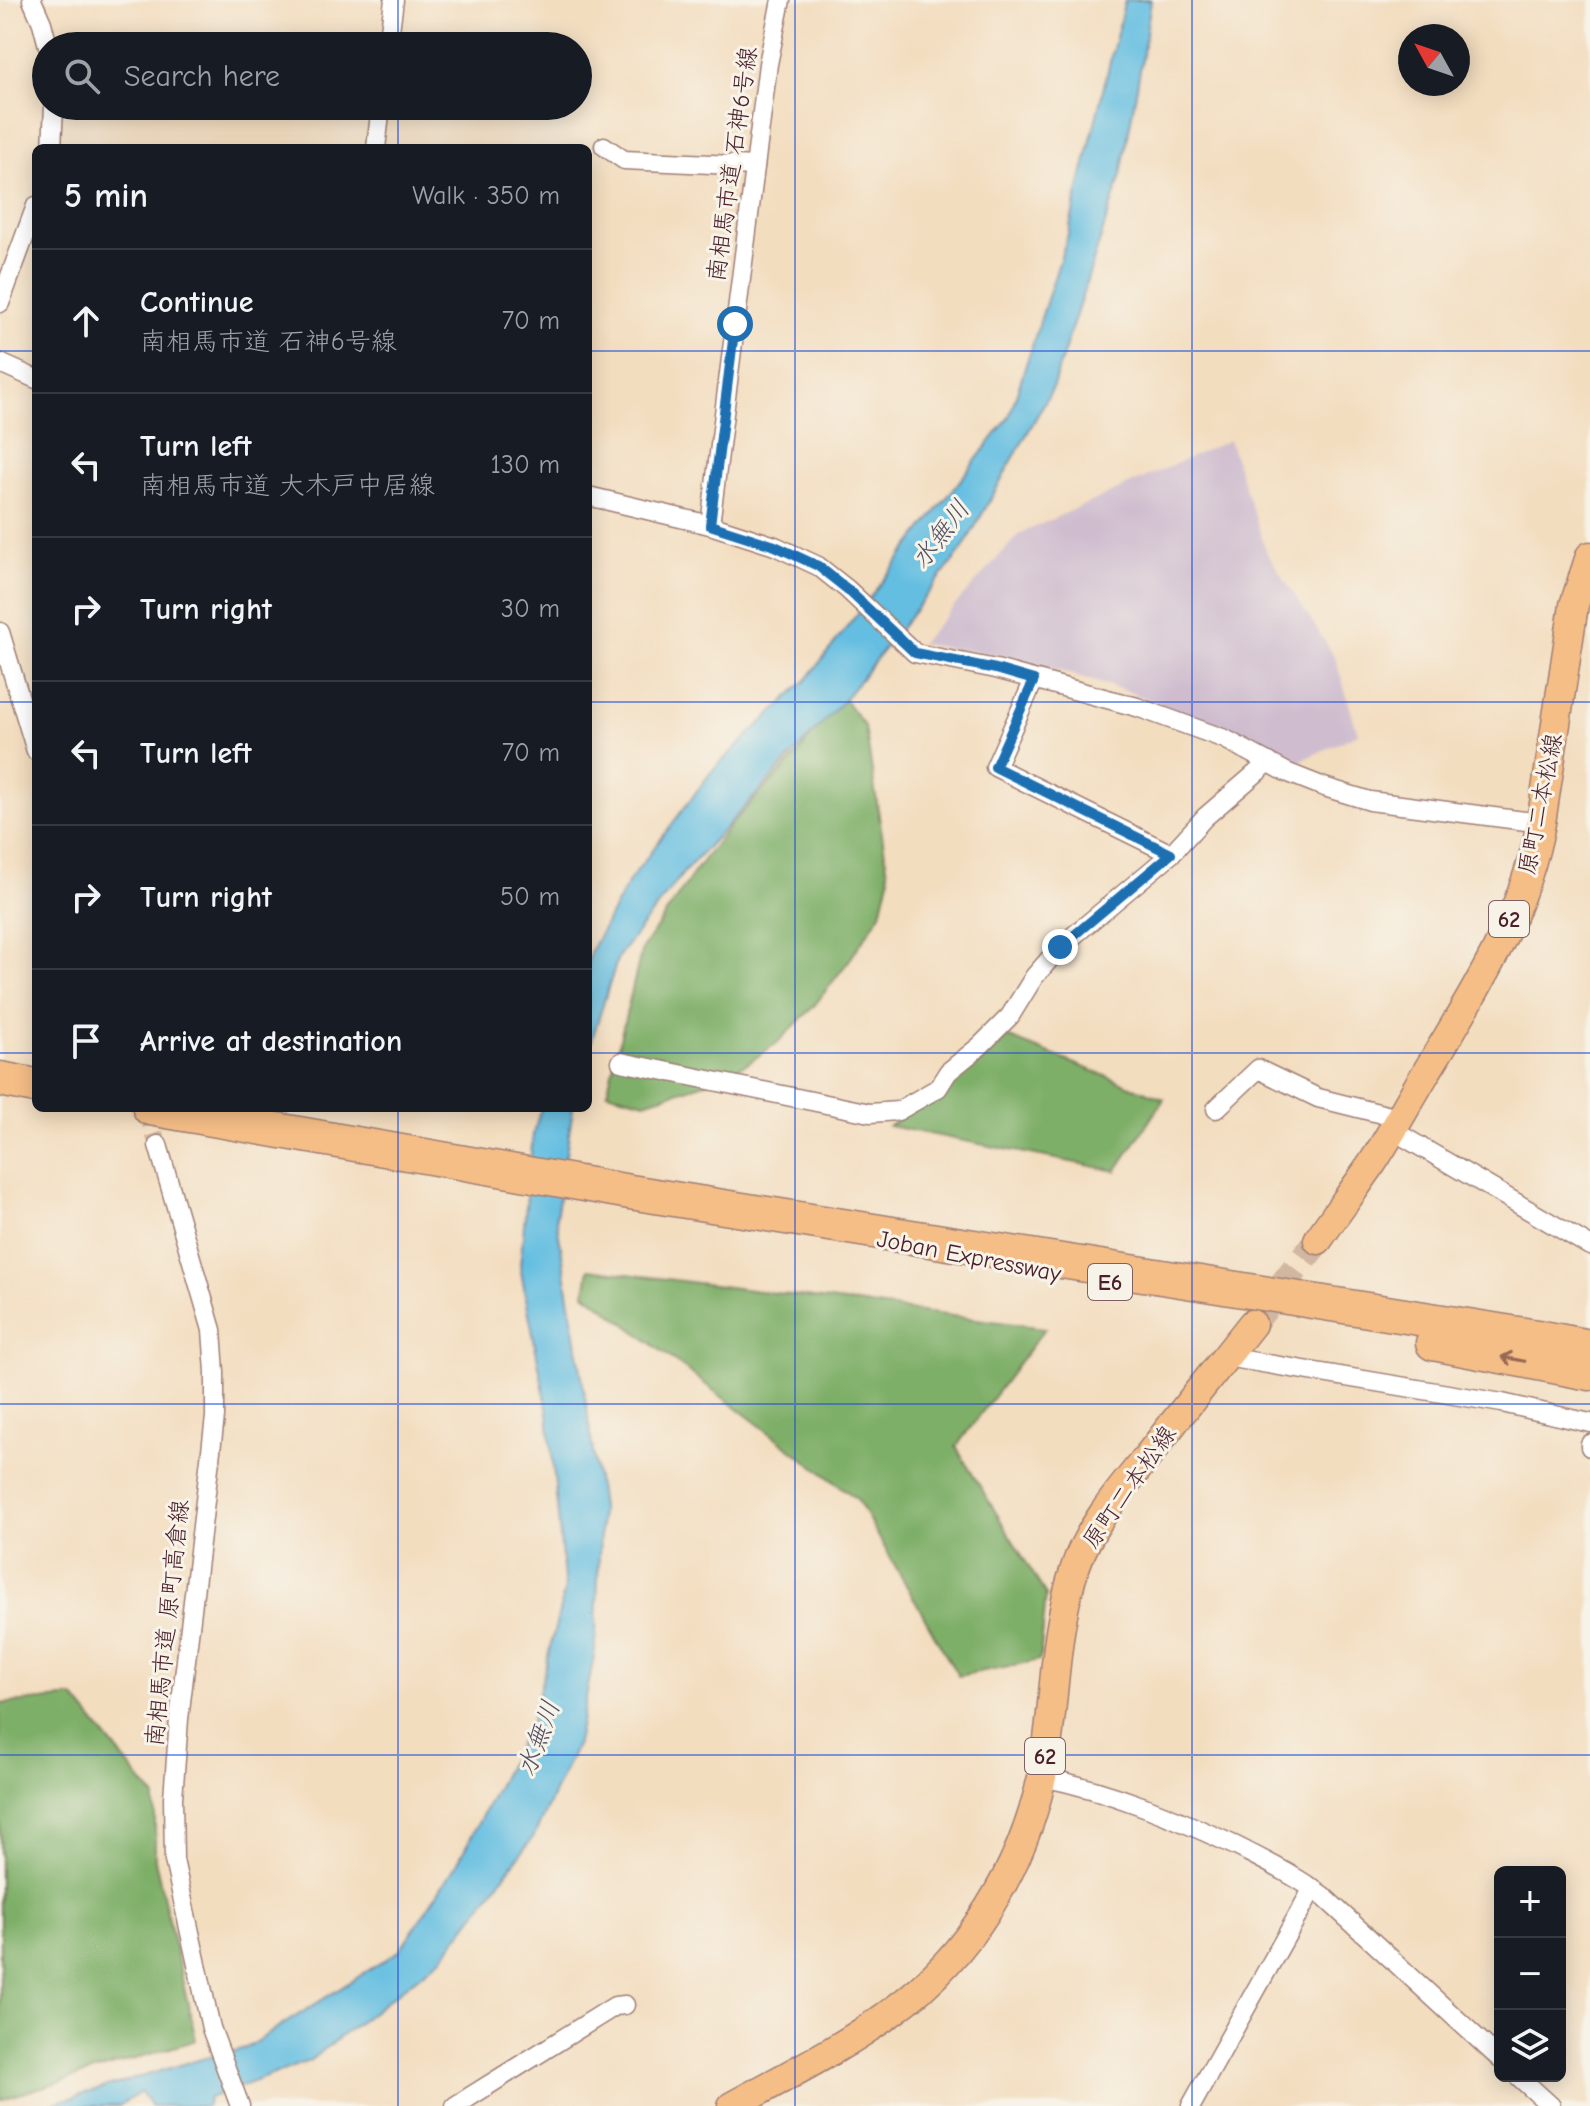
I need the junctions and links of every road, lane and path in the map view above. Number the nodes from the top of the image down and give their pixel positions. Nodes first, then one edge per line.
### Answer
1 (32, 0) edge
2 (394, 0) edge
3 (781, 0) edge
4 (44, 32) edge
5 (390, 32) edge
6 (53, 120) edge
7 (379, 120) edge
8 (52, 144) edge
9 (376, 144) edge
10 (604, 146) dead end
11 (755, 166) junction
12 (32, 217) edge
13 (0, 303) edge
14 (0, 363) edge
15 (32, 377) edge
16 (592, 497) edge
17 (710, 525) junction
18 (1590, 556) edge
19 (0, 632) edge
20 (1034, 680) junction
21 (32, 738) edge
22 (1269, 762) junction
23 (1541, 823) junction
24 (1171, 854) junction
25 (621, 1062) dead end
26 (0, 1079) edge
27 (32, 1085) edge
28 (1216, 1109) dead end
29 (173, 1112) edge
30 (1395, 1124) junction
31 (158, 1145) tunnel mouth
32 (630, 1192) junction
33 (1318, 1240) tunnel mouth
34 (1590, 1246) edge
35 (1252, 1324) tunnel mouth
36 (1590, 1347) edge
37 (1226, 1357) junction
38 (1590, 1373) edge
39 (1590, 1423) edge
40 (1042, 1777) junction
41 (1313, 1888) junction
42 (625, 2005) dead end
43 (1494, 2054) edge
44 (1525, 2082) edge
45 (240, 2106) edge
46 (455, 2106) edge
47 (732, 2106) edge
48 (1191, 2106) edge
49 (1551, 2106) edge

1 - 4 street
2 - 5 street
3 - 11 street, 南相馬市道 石神6号線
6 - 8 street
7 - 9 street
10 - 11 street
11 - 17 street, 南相馬市道 石神6号線
12 - 13 street
14 - 15 street
16 - 17 street
17 - 20 street
18 - 23 main road, 原町二本松線 / 62
19 - 21 street
20 - 22 street
20 - 24 street
22 - 23 street
22 - 24 street
23 - 30 main road, 原町二本松線 / 62
24 - 25 street
26 - 27 highway
28 - 30 street
29 - 32 highway, Joban Expressway / E6
30 - 33 main road, 原町二本松線 / 62
30 - 34 street
31 - 45 street, 南相馬市道 原町高倉線
32 - 36 highway, Joban Expressway / E6
38 -> 32 highway, Joban Expressway / E6
35 - 37 main road, 原町二本松線 / 62
37 - 39 street
37 - 40 main road, 原町二本松線 / 62
40 - 41 street
40 - 47 main road, 原町二本松線 / 62
41 - 43 street
41 - 48 street
42 - 46 street
44 - 49 street

